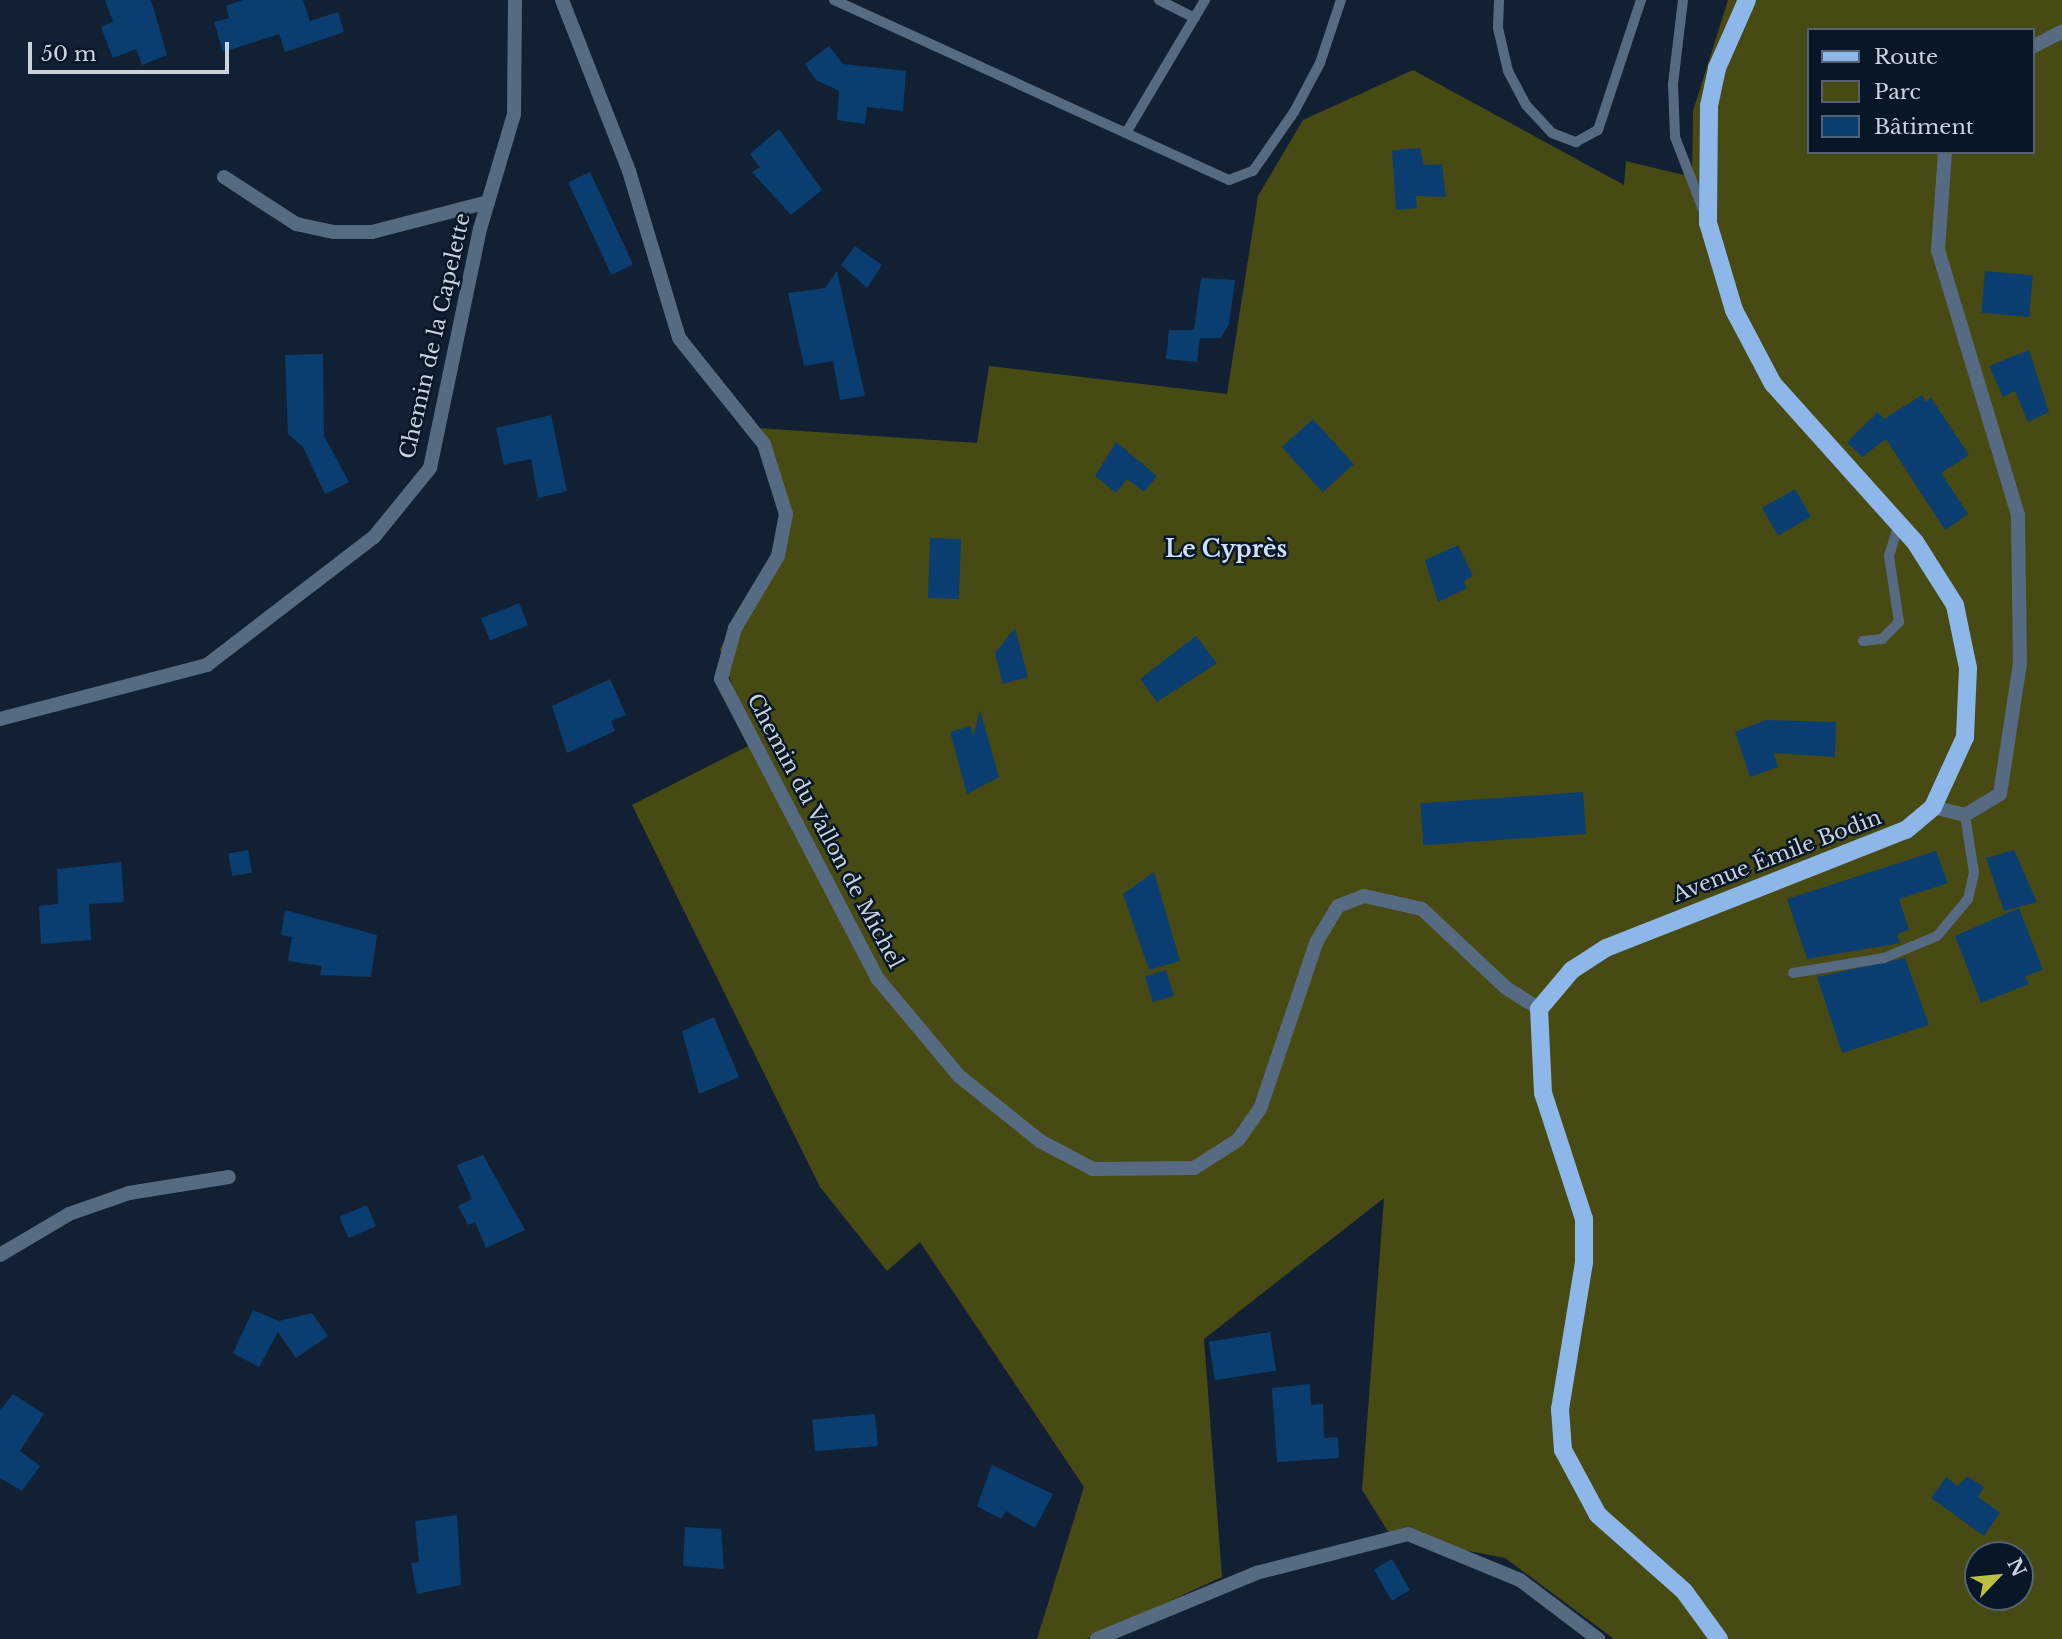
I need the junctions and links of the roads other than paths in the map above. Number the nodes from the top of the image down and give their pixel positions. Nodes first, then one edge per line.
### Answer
1 (515, 0) edge
2 (562, 0) edge
3 (834, 0) edge
4 (1159, 0) edge
5 (1205, 0) edge
6 (1341, 0) edge
7 (1499, 0) edge
8 (1641, 0) edge
9 (1683, 0) edge
10 (1747, 0) edge
11 (1195, 18) junction
12 (2062, 32) edge
13 (2034, 46) edge
14 (1126, 133) junction
15 (1945, 154) edge
16 (224, 177) dead end
17 (488, 202) junction
18 (1708, 223) junction
19 (1899, 524) junction
20 (1864, 641) dead end
21 (0, 719) edge
22 (1933, 807) junction
23 (1965, 815) junction
24 (1793, 973) dead end
25 (1539, 1009) junction
26 (229, 1177) dead end
27 (0, 1255) edge
28 (1097, 1639) edge
29 (1598, 1639) edge
30 (1719, 1639) edge

1 - 17 street, Chemin de la Capelette
2 - 25 street, Chemin du Vallon de Michel
3 - 14 lane
4 - 11 lane
5 - 11 lane
6 - 14 lane
7 - 8 lane
9 - 18 lane
10 - 18 main road
11 - 14 lane
12 - 13 street
15 - 23 street
16 - 17 street
17 - 21 street, Chemin de la Capelette
18 - 19 main road
19 - 20 lane
19 - 22 main road
22 - 23 street
22 - 25 main road, Avenue Émile Bodin
23 - 24 lane
25 - 30 main road
26 - 27 street
28 - 29 street

